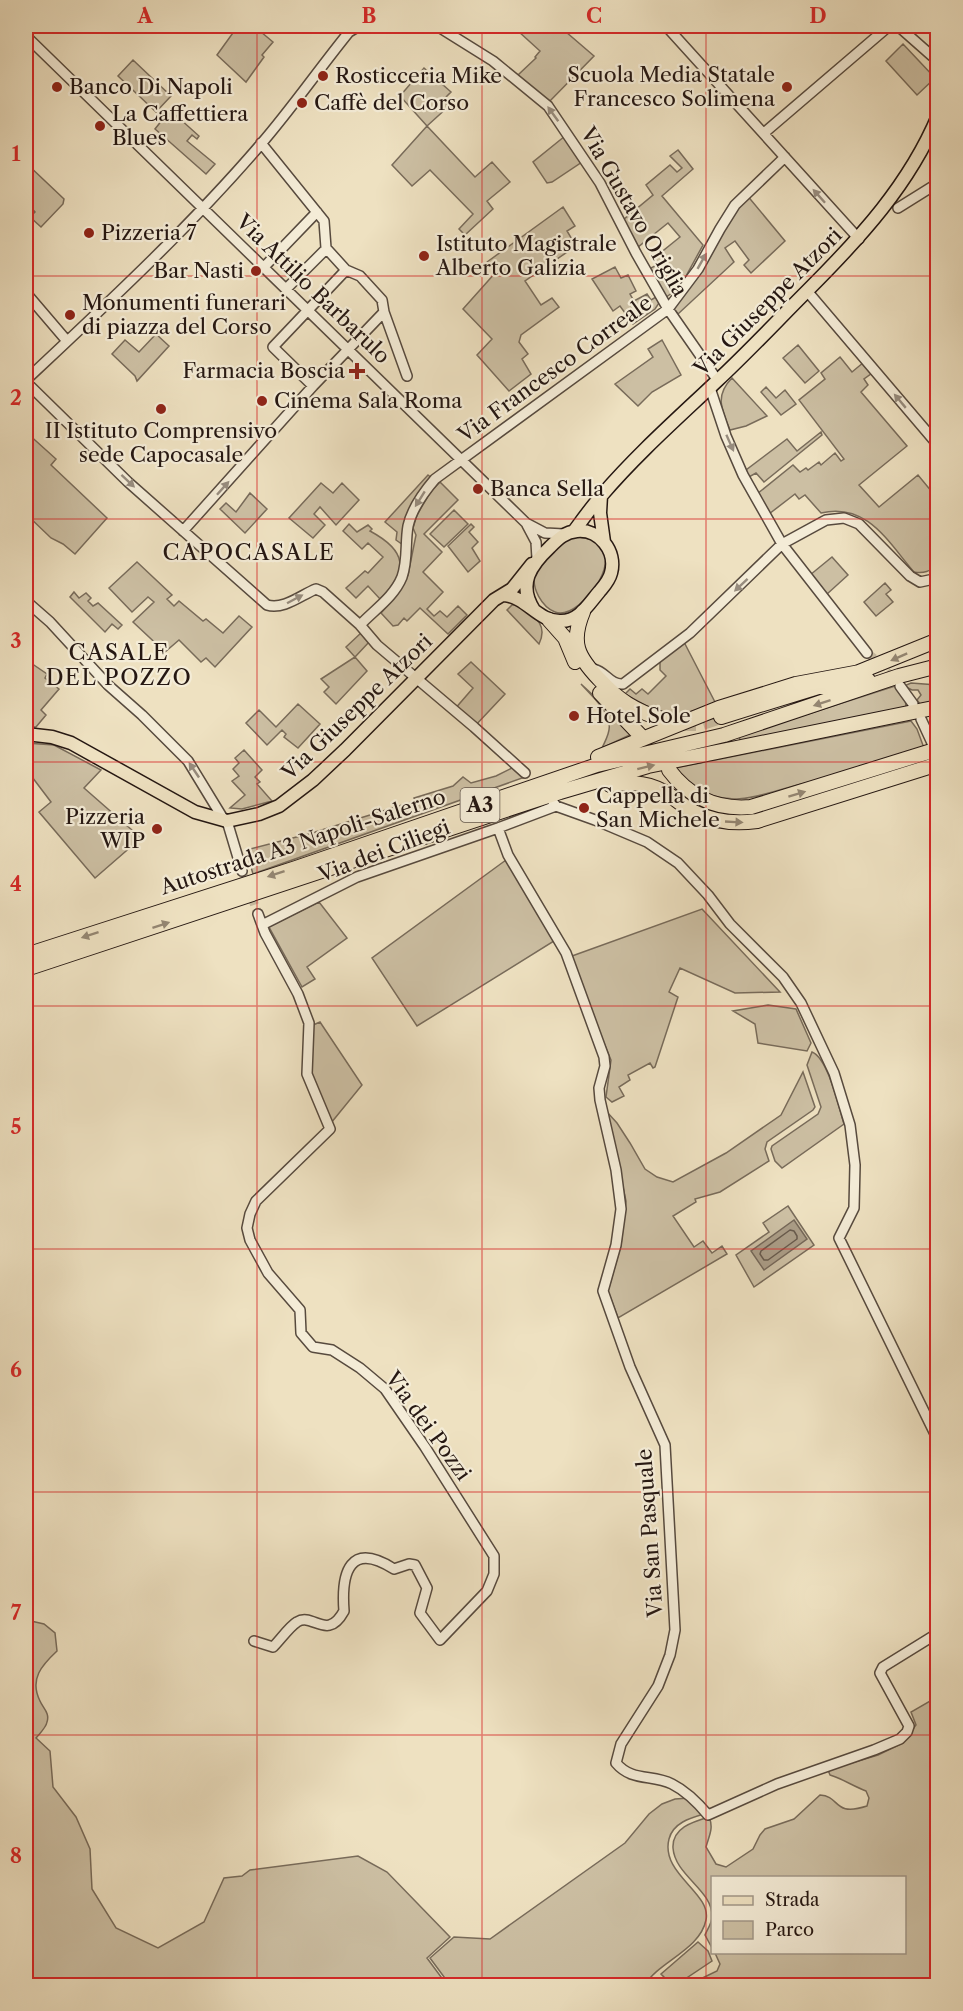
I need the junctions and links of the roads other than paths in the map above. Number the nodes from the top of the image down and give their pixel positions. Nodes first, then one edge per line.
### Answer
1 (359, 26) edge
2 (437, 26) edge
3 (666, 26) edge
4 (889, 26) edge
5 (898, 26) edge
6 (27, 41) edge
7 (932, 56) dead end
8 (938, 116) edge
9 (764, 133) junction
10 (261, 143) junction
11 (785, 157) junction
12 (937, 183) edge
13 (203, 207) junction
14 (898, 208) dead end
15 (317, 212) junction
16 (859, 239) junction
17 (324, 251) dead end
18 (264, 267) junction
19 (346, 270) junction
20 (286, 289) junction
21 (807, 291) junction
22 (26, 293) edge
23 (669, 309) junction
24 (308, 310) junction
25 (384, 312) junction
26 (67, 341) junction
27 (348, 349) junction
28 (407, 376) dead end
29 (26, 381) edge
30 (714, 384) junction
31 (314, 386) junction
32 (938, 445) edge
33 (462, 458) junction
34 (601, 495) junction
35 (526, 523) junction
36 (183, 531) junction
37 (570, 532) junction
38 (604, 542) junction
39 (782, 543) junction
40 (535, 561) junction
41 (938, 576) edge
42 (504, 595) junction
43 (26, 601) edge
44 (534, 610) junction
45 (583, 612) junction
46 (549, 620) junction
47 (360, 626) junction
48 (938, 640) edge
49 (867, 653) tunnel mouth
50 (938, 666) edge
51 (587, 667) junction
52 (860, 672) junction
53 (417, 678) junction
54 (900, 681) junction
55 (822, 687) junction
56 (913, 704) dead end
57 (938, 707) edge
58 (721, 717) tunnel mouth
59 (662, 719) dead end
60 (921, 719) dead end
61 (26, 734) edge
62 (640, 735) dead end
63 (935, 747) edge
64 (938, 764) edge
65 (669, 770) dead end
66 (525, 773) dead end
67 (556, 800) junction
68 (225, 820) junction
69 (427, 823) junction
70 (498, 828) junction
71 (242, 871) tunnel mouth
72 (258, 914) tunnel mouth
73 (262, 925) junction
74 (26, 956) edge
75 (26, 969) edge
76 (938, 1440) edge
77 (938, 1633) edge
78 (254, 1641) dead end

1 - 10 street
23 -> 2 street, Via Gustavo Origlia
3 - 9 street
4 - 9 street
5 - 7 street
6 - 13 street, Via Attilio Barbarulo
8 - 16 main road, Via Giuseppe Atzori
9 - 11 street
10 - 13 street
10 - 15 street
16 -> 11 street
23 -> 11 street, Via Francesco Correale
12 - 14 street
13 - 18 street, Via Attilio Barbarulo
13 - 26 street
15 - 18 street
15 - 19 street
16 - 21 main road, Via Giuseppe Atzori
17 - 20 street
18 - 20 street, Via Attilio Barbarulo
19 - 24 street
19 - 25 street
20 - 24 street, Via Attilio Barbarulo
21 - 30 main road, Via Giuseppe Atzori
32 -> 21 street
22 - 26 street
23 - 30 street, Via Gustavo Origlia
23 - 33 street, Via Francesco Correale
24 - 27 street, Via Attilio Barbarulo
24 - 31 street
25 - 27 street
25 - 28 street
26 - 29 street
27 - 31 street
27 - 33 street, Via Attilio Barbarulo
29 -> 36 street
30 - 34 main road, Via Giuseppe Atzori
30 -> 39 street, Via Gustavo Origlia
36 -> 31 street
33 - 35 street, Via Attilio Barbarulo
33 -> 47 street, Via Francesco Correale
34 - 37 main road, Via Giuseppe Atzori
34 - 38 main road
35 - 37 street, Via Attilio Barbarulo
35 - 40 street, Via Attilio Barbarulo
36 -> 47 street
37 - 38 main road
37 - 40 main road, Via Giuseppe Atzori
38 - 45 main road
39 - 41 street
39 - 49 street, Via Gustavo Origlia
39 -> 51 street
40 - 42 main road, Via Giuseppe Atzori
40 - 44 main road
42 - 44 main road
42 - 53 main road, Via Giuseppe Atzori
68 -> 43 street
44 - 46 main road
45 - 46 main road
45 - 51 highway
46 - 62 highway
47 - 53 street
48 -> 52 highway
50 - 54 highway, Autostrada A3 Napoli-Salerno / A3
51 - 59 highway
52 - 55 highway
52 - 69 highway
53 - 66 street
53 - 68 main road, Via Giuseppe Atzori
54 - 55 highway
54 - 56 street
54 -> 69 highway, Autostrada A3 Napoli-Salerno / A3
55 - 58 highway
67 -> 57 highway, Autostrada A3 Napoli-Salerno / A3
60 - 63 street
61 - 68 main road, Via Giuseppe Atzori
65 -> 63 highway
67 -> 64 highway, A3
67 - 70 street, Via dei Ciliegi
75 -> 67 highway, Autostrada A3 Napoli-Salerno / A3
67 - 76 street
68 - 71 street
69 -> 74 highway, Autostrada A3 Napoli-Salerno / A3
70 - 73 street, Via dei Ciliegi
70 - 77 street, Via San Pasquale
72 - 73 street, Via dei Pozzi
73 - 78 street, Via dei Pozzi

